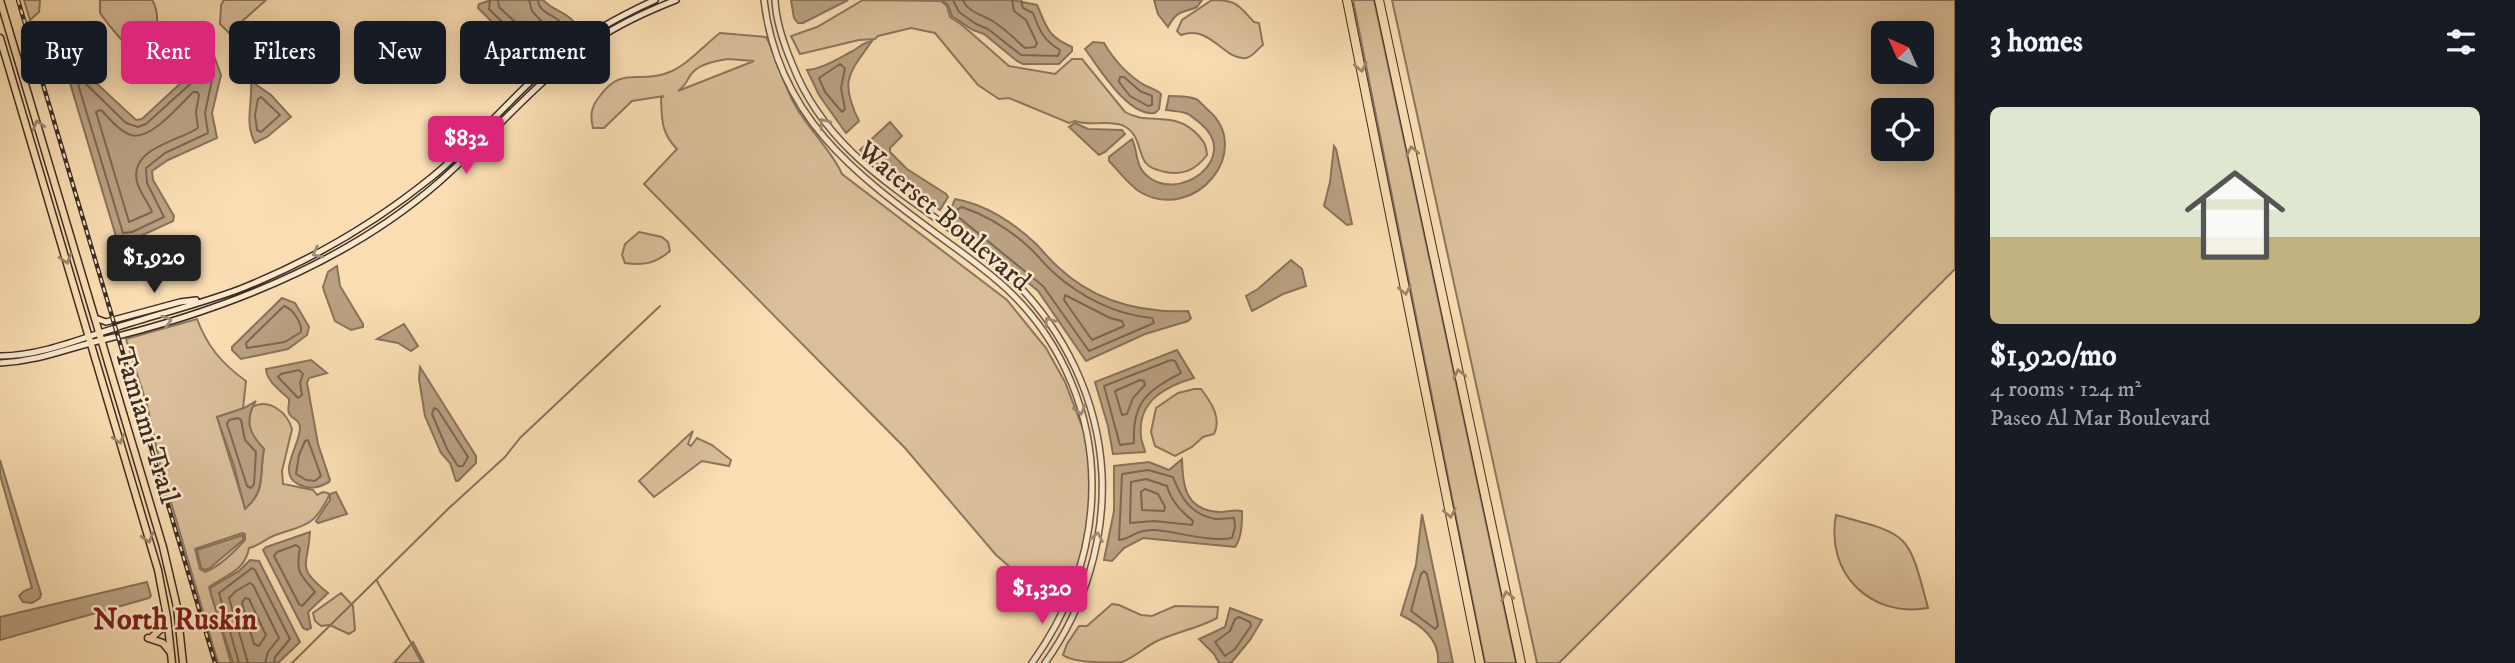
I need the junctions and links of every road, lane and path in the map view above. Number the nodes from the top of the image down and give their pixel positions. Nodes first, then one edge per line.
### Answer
1 (1, 0) edge
2 (655, 0) edge
3 (676, 0) edge
4 (764, 0) edge
5 (775, 0) edge
6 (1347, 0) edge
7 (1379, 0) edge
8 (0, 38) edge
9 (26, 87) junction
10 (15, 90) junction
11 (57, 191) junction
12 (46, 194) junction
13 (294, 265) junction
14 (298, 273) junction
15 (210, 299) junction
16 (95, 318) junction
17 (101, 337) junction
18 (90, 340) junction
19 (31, 352) junction
20 (0, 356) edge
21 (33, 361) junction
22 (0, 363) edge
23 (129, 473) junction
24 (145, 487) junction
25 (167, 617) junction
26 (172, 659) edge
27 (183, 663) edge
28 (1032, 663) edge
29 (1045, 663) edge
30 (1480, 663) edge
31 (1521, 663) edge

1 - 9 main road, Tamiami Trail
2 -> 13 main road
3 - 14 main road
4 -> 28 main road, Waterset Boulevard
29 -> 5 main road, Waterset Boulevard
6 -> 30 highway
31 -> 7 highway
8 - 10 main road, Tamiami Trail
9 - 10 main road
11 -> 9 main road, Tamiami Trail
10 - 12 main road, Tamiami Trail
11 - 12 main road
11 - 16 main road, Tamiami Trail
12 -> 18 main road, Tamiami Trail
13 - 14 main road
13 - 15 main road
17 -> 14 main road
15 - 16 main road
15 - 17 main road
16 - 17 main road, Tamiami Trail
17 - 18 main road
17 - 24 main road, Tamiami Trail
18 - 19 main road
18 - 21 main road
18 -> 23 main road, Tamiami Trail
19 - 20 main road
19 - 21 main road
21 - 22 main road
23 - 24 main road
23 -> 25 main road, Tamiami Trail
24 - 27 main road, Tamiami Trail
25 - 26 main road, Tamiami Trail
25 - 26 main road

